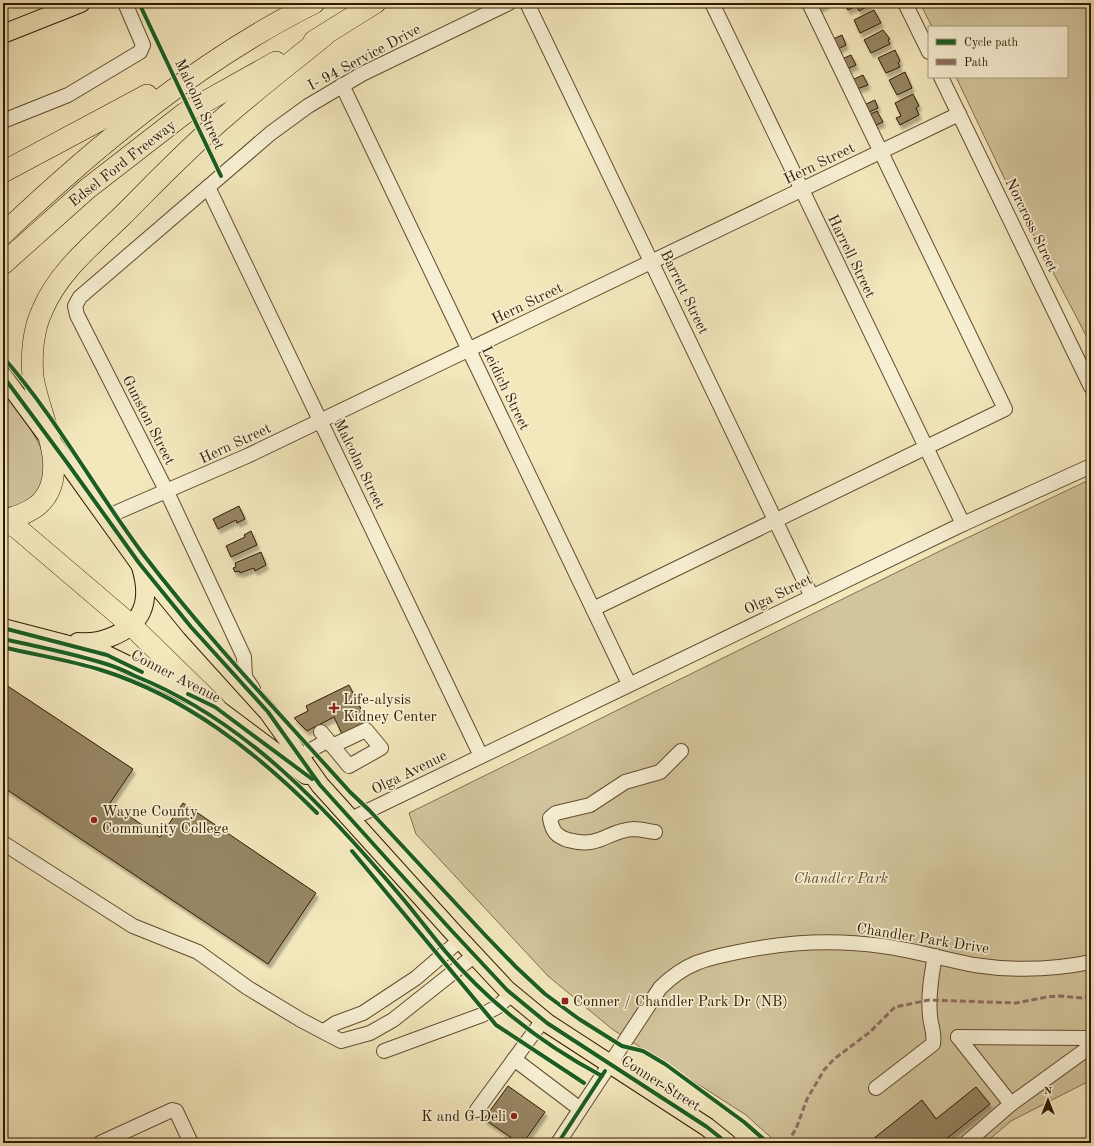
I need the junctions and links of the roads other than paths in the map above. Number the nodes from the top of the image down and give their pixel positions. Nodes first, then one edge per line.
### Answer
1 (81, 3) edge
2 (125, 3) edge
3 (314, 3) edge
4 (375, 3) edge
5 (509, 3) edge
6 (527, 3) edge
7 (712, 3) edge
8 (809, 3) edge
9 (905, 3) edge
10 (3, 34) edge
11 (325, 35) junction
12 (237, 46) junction
13 (928, 50) edge
14 (941, 78) edge
15 (342, 85) junction
16 (959, 114) junction
17 (3, 121) edge
18 (880, 153) junction
19 (3, 172) edge
20 (208, 187) junction
21 (802, 190) junction
22 (3, 234) edge
23 (652, 262) junction
24 (3, 264) edge
25 (469, 350) junction
26 (3, 376) edge
27 (1091, 387) edge
28 (321, 421) junction
29 (50, 439) junction
30 (926, 448) junction
31 (1091, 466) edge
32 (167, 492) junction
33 (106, 517) junction
34 (775, 520) junction
35 (3, 521) edge
36 (963, 524) junction
37 (139, 564) junction
38 (812, 597) junction
39 (593, 609) junction
40 (132, 626) junction
41 (3, 628) edge
42 (45, 637) junction
43 (629, 684) junction
44 (215, 707) junction
45 (268, 712) junction
46 (327, 740) dead end
47 (681, 751) dead end
48 (300, 756) junction
49 (481, 756) junction
50 (320, 785) junction
51 (351, 819) junction
52 (655, 832) dead end
53 (3, 844) edge
54 (460, 940) junction
55 (475, 955) junction
56 (935, 956) junction
57 (1091, 962) edge
58 (512, 994) junction
59 (543, 1020) junction
60 (324, 1031) junction
61 (1091, 1038) edge
62 (1091, 1046) edge
63 (384, 1051) dead end
64 (514, 1059) junction
65 (609, 1065) junction
66 (876, 1088) dead end
67 (1011, 1104) junction
68 (580, 1109) junction
69 (477, 1110) dead end
70 (100, 1143) edge
71 (191, 1143) edge
72 (558, 1143) edge
73 (727, 1143) edge
74 (966, 1143) edge

1 - 10 main road
2 - 17 street
3 - 12 highway, Edsel Ford Freeway
4 - 11 highway, Edsel Ford Freeway
5 - 15 street, I- 94 Service Drive
6 - 23 street, Barrett Street
7 - 21 street, Harrell Street
8 - 18 street
9 - 13 street
11 - 24 highway, Edsel Ford Freeway
11 - 29 highway
12 - 19 highway
12 - 22 highway, Edsel Ford Freeway
14 - 16 street, Norcross Street
15 - 20 street, I- 94 Service Drive
15 - 25 street, Leidich Street
16 - 18 street, Hern Street
16 - 27 street, Norcross Street
18 - 21 street, Hern Street
18 - 30 street
20 - 28 street, Malcolm Street
20 - 32 street, Gunston Street
21 - 23 street, Hern Street
21 - 30 street, Harrell Street
23 - 25 street, Hern Street
23 - 34 street, Barrett Street
25 - 28 street, Hern Street
25 - 39 street, Leidich Street
26 - 29 main road, Conner Street
28 - 32 street, Hern Street
28 - 49 street, Malcolm Street
29 - 33 main road, Conner Street
29 - 35 highway
30 - 34 street
30 - 36 street, Harrell Street
31 - 36 street, Olga Street
32 - 33 street, Hern Street
32 - 45 street, Gunston Street
33 - 37 main road, Conner Street
34 - 38 street, Barrett Street
34 - 39 street
35 - 40 highway
36 - 38 street, Olga Street
37 - 40 main road
37 - 45 main road, Conner Street
38 - 43 street, Olga Street
39 - 43 street, Leidich Street
40 - 42 main road
40 - 44 highway
41 - 42 main road, Conner Avenue
42 - 44 main road, Conner Avenue
43 - 49 street, Olga Street
44 - 50 main road, Conner Avenue
45 - 48 main road, Conner Street
46 - 48 street
47 - 52 street
48 - 50 main road, Conner Street
49 - 51 street, Olga Avenue
50 - 51 main road, Conner Street
51 - 54 main road, Conner Street
53 - 60 street
54 - 55 main road, Conner Street
54 - 60 street
55 - 58 main road, Conner Street
55 - 60 street
56 - 57 street, Chandler Park Drive
56 - 65 street, Chandler Park Drive
56 - 66 street
58 - 59 main road, Conner Street
58 - 63 street
59 - 64 street
59 - 65 main road, Conner Street
61 - 67 street
62 - 67 street
64 - 68 street
64 - 69 street
65 - 68 street, Chandler Park Drive
65 - 73 main road, Conner Street
67 - 74 street
68 - 72 street, Chandler Park Drive
70 - 71 street

